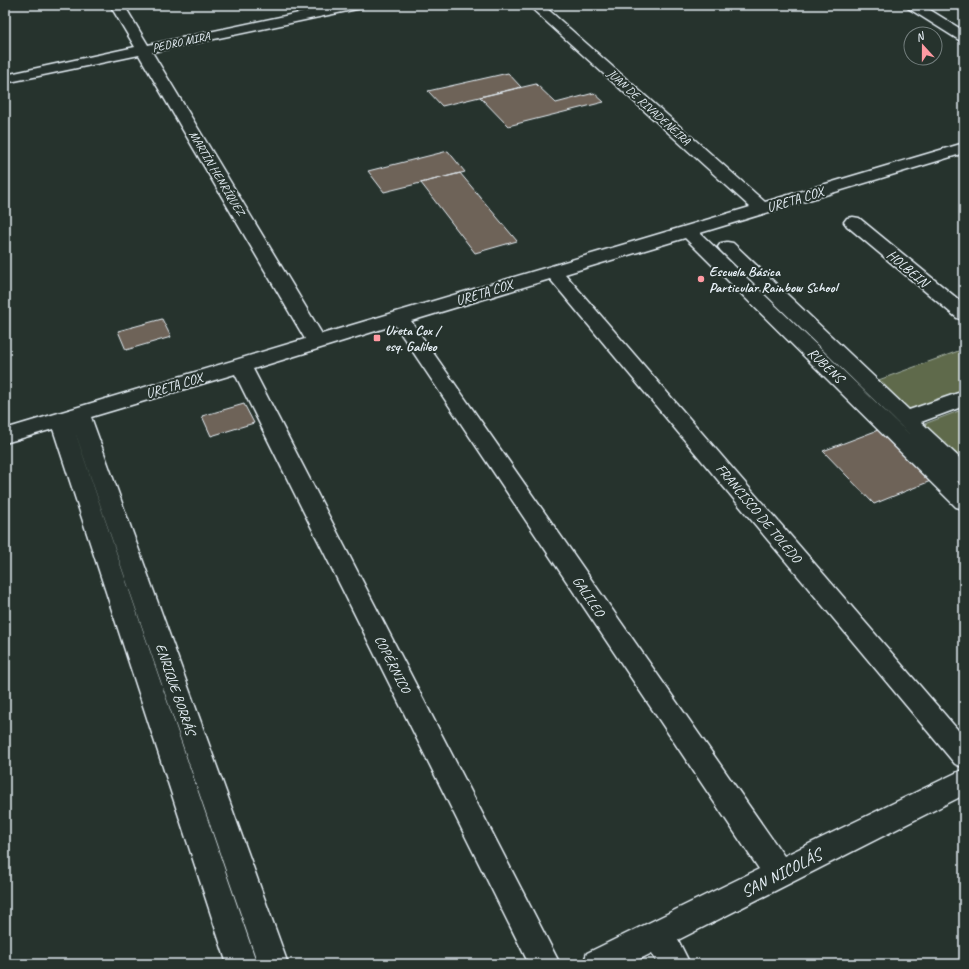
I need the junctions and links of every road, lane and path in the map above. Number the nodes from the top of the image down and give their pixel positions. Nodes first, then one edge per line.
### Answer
1 (117, 5) edge
2 (357, 5) edge
3 (535, 5) edge
4 (913, 5) edge
5 (964, 37) edge
6 (144, 50) junction
7 (5, 79) edge
8 (960, 153) edge
9 (762, 208) junction
10 (870, 217) dead end
11 (853, 222) dead end
12 (696, 228) junction
13 (553, 271) junction
14 (964, 299) edge
15 (964, 314) edge
16 (399, 317) junction
17 (317, 342) junction
18 (241, 365) junction
19 (964, 398) edge
20 (69, 416) junction
21 (907, 419) junction
22 (5, 436) edge
23 (964, 475) edge
24 (964, 501) edge
25 (964, 756) edge
26 (964, 781) edge
27 (779, 874) junction
28 (658, 934) junction
29 (242, 964) edge
30 (273, 964) edge
31 (546, 964) edge
32 (598, 964) edge
33 (675, 964) edge

1 - 6 street, MARTÍN HENRÍQUEZ
2 - 6 street, PEDRO MIRA
3 - 9 street, JUAN DE RIVADENEIRA
4 - 5 street
6 - 7 street, PEDRO MIRA
6 - 17 street, MARTÍN HENRÍQUEZ
8 - 9 street, URETA COX
9 - 12 street, URETA COX
10 - 14 street, HOLBEIN
11 - 15 street, HOLBEIN
12 - 13 street, URETA COX
12 - 21 street, RUBENS
12 - 24 street, RUBENS
13 - 16 street, URETA COX
13 - 25 street, FRANCISCO DE TOLEDO
16 - 17 street, URETA COX
16 - 27 street, GALILEO
17 - 18 street, URETA COX
18 - 20 street, URETA COX
18 - 31 street, COPÉRNICO
19 - 21 street
20 - 22 street, URETA COX
20 - 29 street, ENRIQUE BORRÁS
20 - 30 street, ENRIQUE BORRÁS
21 - 23 street, RUBENS
26 - 27 street, SAN NICOLÁS
27 - 28 street, SAN NICOLÁS
28 - 32 street, SAN NICOLÁS
28 - 33 street

